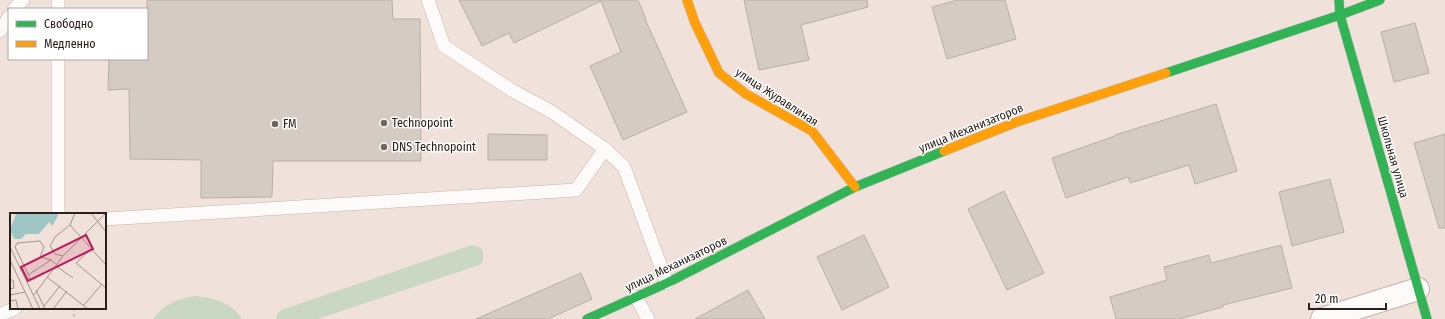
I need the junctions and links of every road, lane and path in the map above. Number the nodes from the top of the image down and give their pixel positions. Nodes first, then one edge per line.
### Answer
1 (23, 0) edge
2 (428, 0) edge
3 (686, 0) edge
4 (1339, 0) edge
5 (1380, 0) edge
6 (15, 8) edge
7 (1340, 15) junction
8 (8, 19) edge
9 (0, 31) edge
10 (58, 60) edge
11 (605, 149) junction
12 (855, 187) junction
13 (58, 213) edge
14 (106, 219) edge
15 (667, 283) junction
16 (1418, 289) junction
17 (636, 297) junction
18 (14, 309) edge
19 (0, 315) edge
20 (587, 319) edge
21 (648, 319) edge
22 (1322, 319) edge
23 (1427, 319) edge

1 - 6 lane
2 - 11 lane
3 - 12 street, улица Журавлиная
4 - 7 street, Школьная улица
5 - 7 street, улица Механизаторов
7 - 12 street, улица Механизаторов
7 - 16 street, Школьная улица
8 - 9 lane
10 - 13 lane
11 - 14 lane
11 - 15 lane
12 - 15 street, улица Механизаторов
15 - 17 street, улица Механизаторов
16 - 22 street
16 - 23 street, Школьная улица
17 - 20 street, улица Механизаторов
17 - 21 lane
18 - 19 lane

